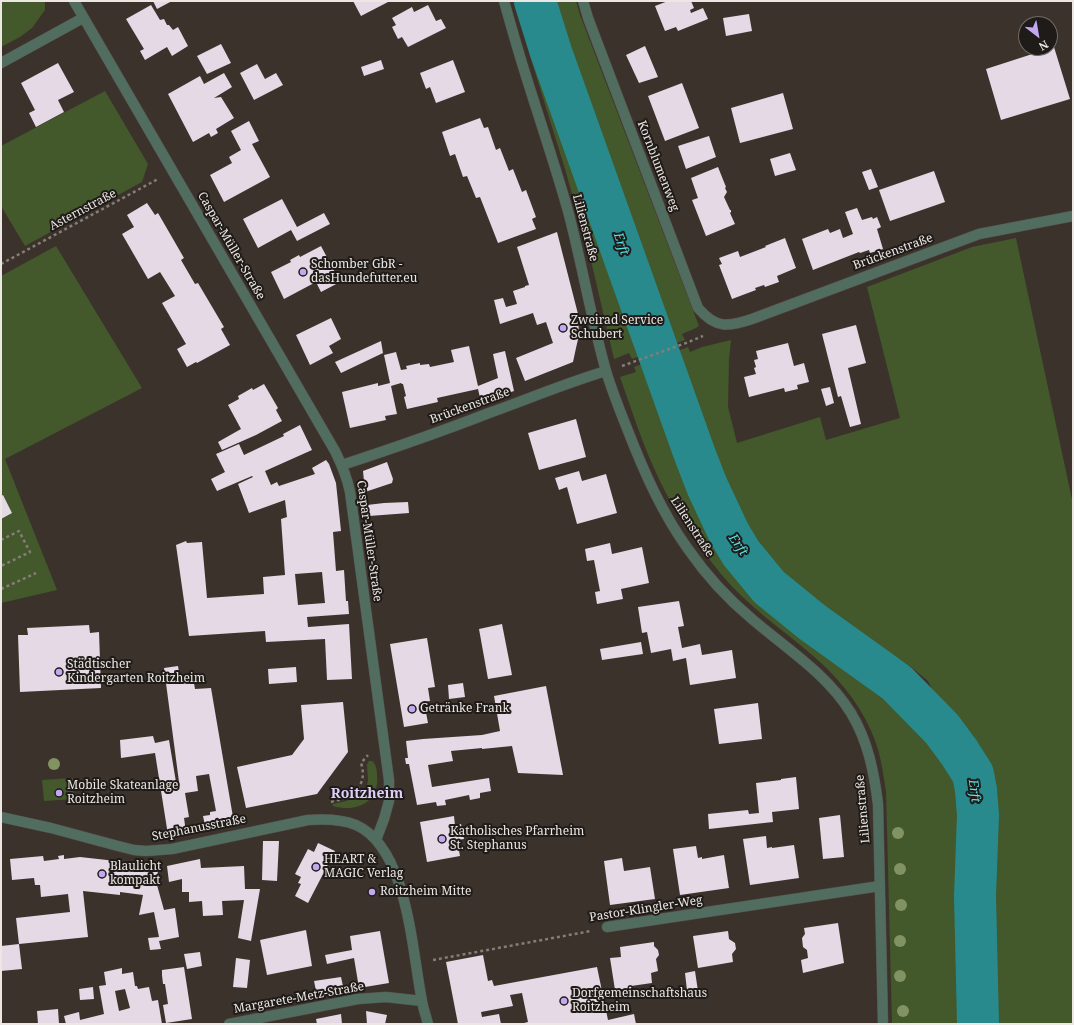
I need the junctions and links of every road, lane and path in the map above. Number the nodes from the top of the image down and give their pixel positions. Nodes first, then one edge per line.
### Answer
1 (74, 1) edge
2 (504, 1) edge
3 (583, 1) edge
4 (84, 18) junction
5 (1, 63) edge
6 (173, 172) junction
7 (1073, 216) edge
8 (1, 264) edge
9 (726, 325) joint
10 (697, 338) dead end
11 (619, 367) dead end
12 (606, 371) junction
13 (342, 465) junction
14 (1, 540) edge
15 (1, 566) edge
16 (36, 573) dead end
17 (1, 589) edge
18 (384, 736) junction
19 (1, 816) edge
20 (308, 820) junction
21 (376, 840) junction
22 (880, 886) junction
23 (607, 927) joint
24 (416, 963) junction
25 (422, 1001) junction
26 (228, 1024) edge
27 (428, 1024) edge
28 (883, 1024) edge

1 - 4 street, Caspar-Müller-Straße
2 - 12 street, Lilienstraße
3 - 9 street, Kornblumenweg
4 - 5 street
4 - 6 street, Caspar-Müller-Straße
6 - 8 path, Asternstraße
6 - 13 street, Caspar-Müller-Straße
7 - 9 street, Brückenstraße
10 - 11 path
12 - 13 street, Brückenstraße
12 - 22 street, Lilienstraße
13 - 18 street, Caspar-Müller-Straße
14 - 15 path
16 - 17 path
18 - 20 path
18 - 21 street, Caspar-Müller-Straße
19 - 20 street, Stephanusstraße
20 - 21 street, Stephanusstraße
21 - 24 street
22 - 23 street, Pastor-Klingler-Weg
22 - 28 street, Lilienstraße
23 - 24 path, Pastor-Klingler-Weg
24 - 25 street
25 - 26 street, Margarete-Metz-Straße
25 - 27 street

